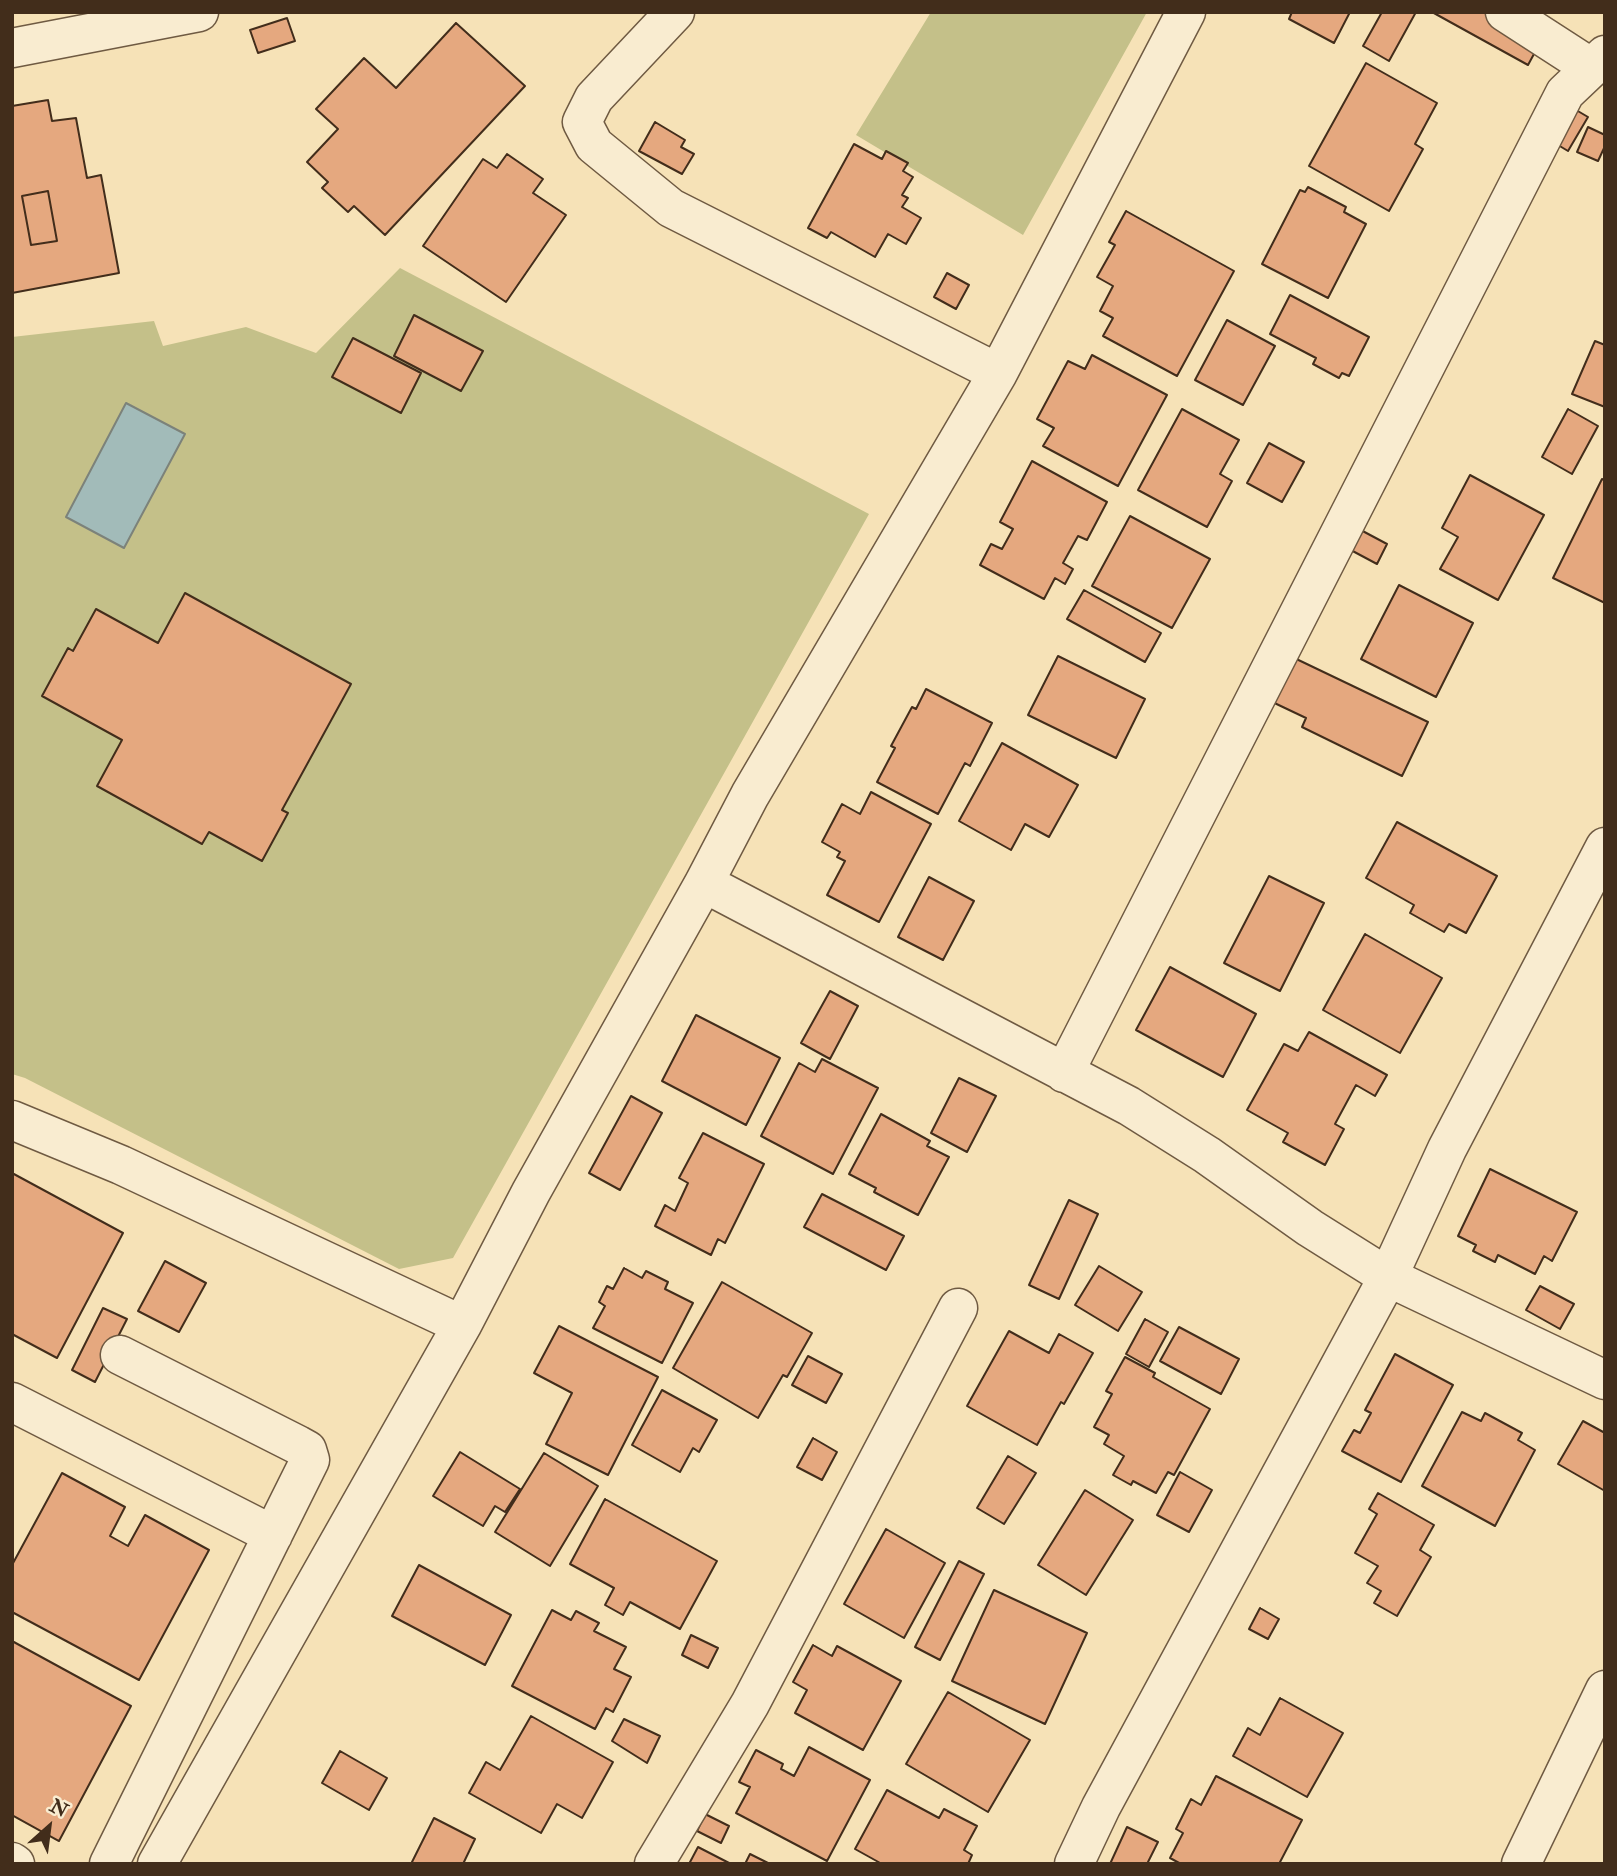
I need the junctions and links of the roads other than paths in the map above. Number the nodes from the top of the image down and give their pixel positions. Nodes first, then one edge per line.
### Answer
1 (199, 12) edge
2 (675, 12) edge
3 (1186, 12) edge
4 (1505, 12) edge
5 (12, 48) edge
6 (1598, 61) edge
7 (998, 373) junction
8 (1605, 847) edge
9 (704, 883) junction
10 (1064, 1073) junction
11 (12, 1120) edge
12 (1388, 1277) junction
13 (958, 1308) dead end
14 (462, 1325) junction
15 (120, 1355) dead end
16 (1602, 1371) edge
17 (12, 1402) edge
18 (273, 1535) junction
19 (1605, 1690) edge
20 (109, 1864) edge
21 (157, 1864) edge
22 (654, 1864) edge
23 (1074, 1864) edge
24 (1521, 1864) edge

1 - 5 street
2 - 7 street
3 - 7 street
4 - 6 street
6 - 10 street
7 - 9 street
8 - 12 street
9 - 10 street
9 - 14 street
10 - 12 street
11 - 14 street
12 - 16 street
12 - 23 street
13 - 22 street
14 - 21 street
15 - 18 street
17 - 18 street
18 - 20 street
19 - 24 street

